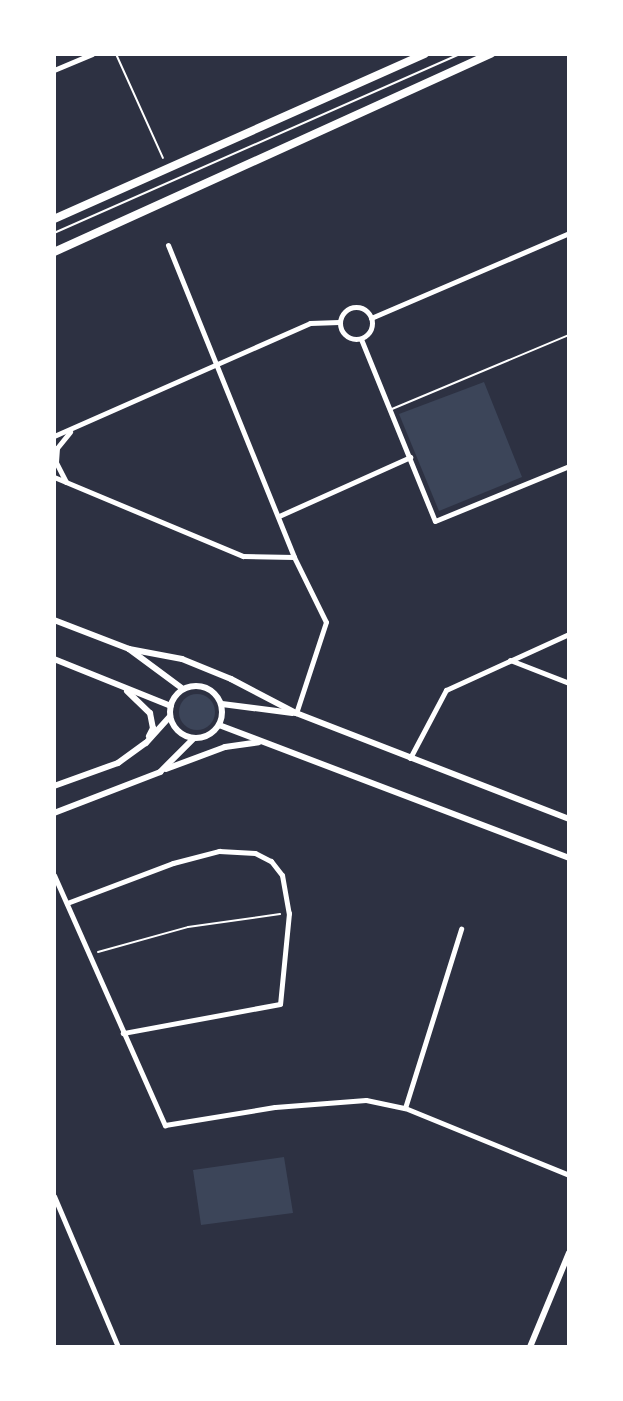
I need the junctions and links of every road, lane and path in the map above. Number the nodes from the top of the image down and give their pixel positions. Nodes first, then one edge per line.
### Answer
1 (71, 54) edge
2 (92, 54) edge
3 (116, 54) edge
4 (425, 54) edge
5 (459, 54) edge
6 (491, 54) edge
7 (74, 62) junction
8 (54, 70) edge
9 (163, 158) dead end
10 (54, 219) edge
11 (54, 233) edge
12 (569, 233) edge
13 (168, 245) dead end
14 (54, 252) edge
15 (371, 318) junction
16 (339, 322) junction
17 (569, 335) edge
18 (361, 339) junction
19 (216, 366) junction
20 (390, 410) junction
21 (73, 428) junction
22 (54, 436) edge
23 (410, 457) junction
24 (569, 466) edge
25 (54, 477) edge
26 (66, 482) junction
27 (279, 516) junction
28 (294, 557) junction
29 (54, 620) edge
30 (569, 634) edge
31 (129, 649) junction
32 (54, 659) edge
33 (509, 660) junction
34 (569, 683) edge
35 (121, 686) junction
36 (183, 689) junction
37 (222, 704) junction
38 (171, 706) junction
39 (296, 713) junction
40 (170, 716) junction
41 (219, 725) junction
42 (194, 738) junction
43 (262, 742) junction
44 (146, 743) junction
45 (410, 758) junction
46 (160, 772) junction
47 (54, 786) edge
48 (54, 813) edge
49 (569, 819) edge
50 (569, 858) edge
51 (54, 875) edge
52 (67, 903) junction
53 (289, 913) junction
54 (461, 929) dead end
55 (90, 954) junction
56 (123, 1033) junction
57 (405, 1108) junction
58 (569, 1175) edge
59 (54, 1196) edge
60 (569, 1253) edge
61 (118, 1347) edge
62 (530, 1347) edge

1 - 7 street
2 - 7 street
3 - 9 path
4 - 10 highway
5 - 11 lane
6 - 14 highway
7 - 8 street
12 - 15 street
13 - 19 street
15 - 16 street
15 - 18 street
16 - 18 street
16 - 19 street
17 - 20 lane
18 - 20 street
19 - 21 street
19 - 27 street
20 - 23 street
21 - 22 street
21 - 26 street
23 - 24 street
23 - 27 street
25 - 26 street
26 - 28 street
27 - 28 street
28 - 39 street
29 - 31 street
30 - 33 street
31 - 36 street
31 - 39 street
32 - 35 street
33 - 34 street
33 - 45 street
35 - 38 street
35 - 44 street
36 - 37 street
36 - 38 street
37 - 39 street
37 - 41 street
38 - 40 street
39 - 45 street
40 - 42 street
40 - 44 street
41 - 42 street
41 - 43 street
42 - 46 street
43 - 46 street
43 - 50 street
44 - 47 street
45 - 49 street
46 - 48 street
51 - 52 street
52 - 53 street
52 - 55 street
53 - 55 path
53 - 56 street
54 - 57 street
55 - 56 street
56 - 57 street
57 - 58 street
59 - 61 street
60 - 62 street

